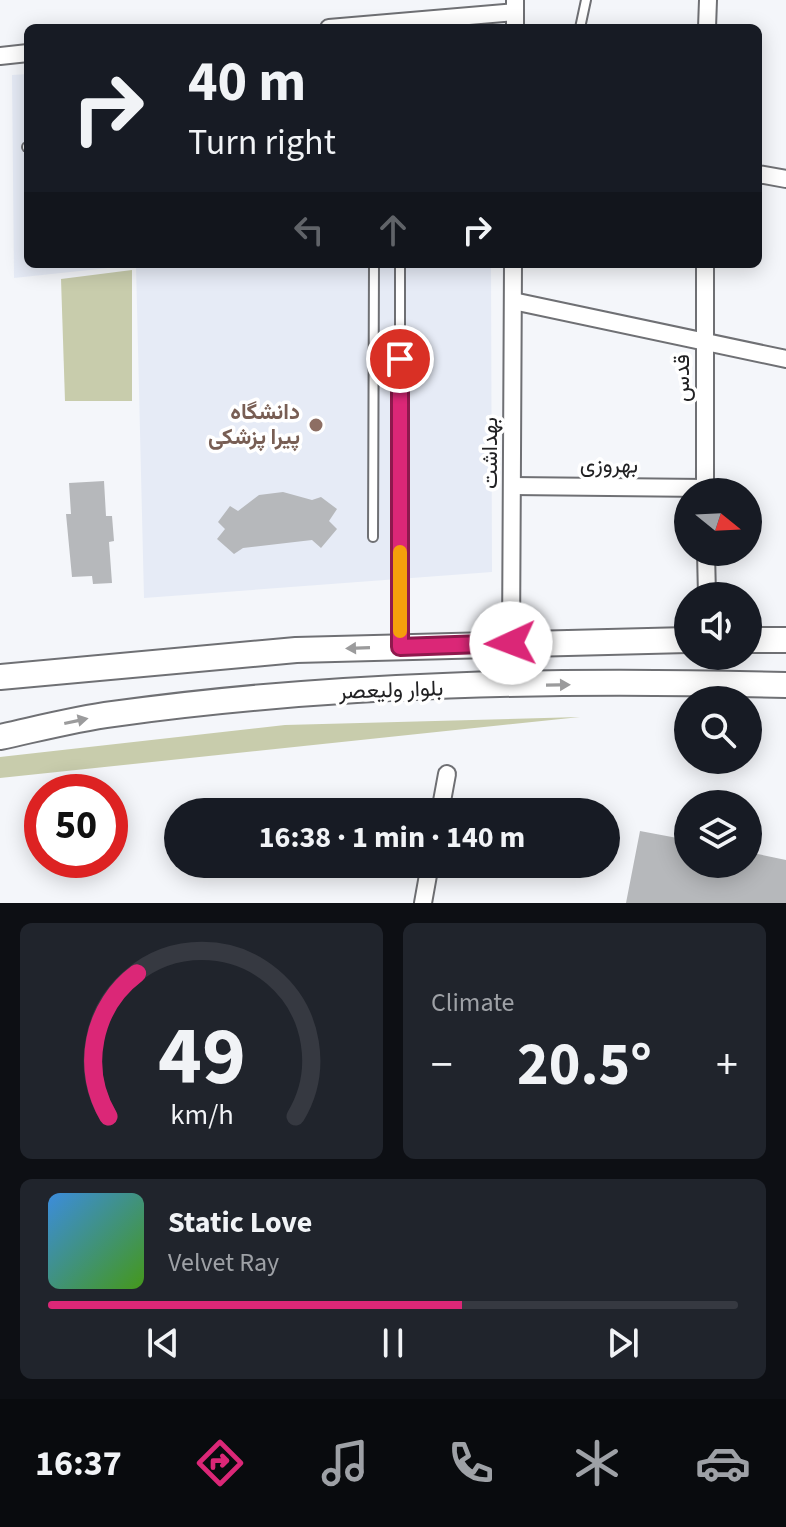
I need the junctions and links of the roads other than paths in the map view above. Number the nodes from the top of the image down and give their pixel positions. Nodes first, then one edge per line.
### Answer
1 (586, 0) edge
2 (708, 0) edge
3 (515, 13) edge
4 (379, 24) edge
5 (581, 24) edge
6 (707, 24) edge
7 (24, 53) edge
8 (0, 56) edge
9 (762, 175) edge
10 (786, 179) edge
11 (374, 268) edge
12 (400, 268) edge
13 (513, 268) edge
14 (705, 268) edge
15 (513, 301) junction
16 (704, 341) junction
17 (786, 359) edge
18 (705, 478) edge
19 (512, 486) junction
20 (674, 489) edge
21 (373, 537) dead end
22 (674, 640) edge
23 (762, 640) edge
24 (786, 640) edge
25 (511, 643) junction
26 (400, 647) junction
27 (296, 650) junction
28 (0, 677) edge
29 (786, 685) edge
30 (301, 694) junction
31 (0, 737) edge
32 (447, 774) dead end
33 (443, 798) edge
34 (427, 878) edge
35 (423, 903) edge

1 - 5 lane
2 - 6 street
3 - 4 street
7 - 8 street
9 - 10 street
11 - 21 lane
12 - 26 lane
13 - 15 street, بهداشت
14 - 16 street, قدس
15 - 16 street
15 - 19 street, بهداشت
16 - 17 street
16 - 18 street, قدس
19 - 20 street, بهروزی
19 - 25 street, بهداشت
22 - 25 main road, بلوار ولیعصر
23 - 24 main road
25 - 26 main road, بلوار ولیعصر
26 -> 27 main road, بلوار ولیعصر
27 - 28 main road, بلوار ولیعصر
27 - 30 main road
30 -> 29 main road, بلوار ولیعصر
31 -> 30 main road, بلوار ولیعصر
32 - 33 street
34 - 35 street

